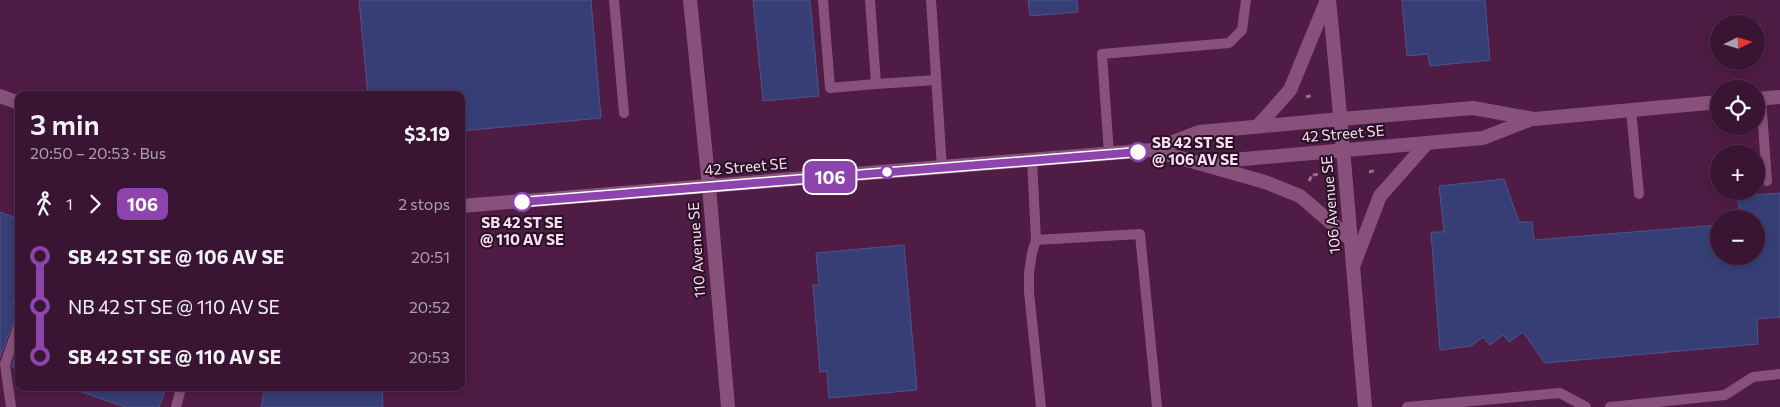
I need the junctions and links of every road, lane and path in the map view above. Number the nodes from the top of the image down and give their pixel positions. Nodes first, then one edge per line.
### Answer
1 (614, 0) edge
2 (690, 0) edge
3 (823, 0) edge
4 (870, 0) edge
5 (931, 0) edge
6 (1246, 0) edge
7 (1328, 0) edge
8 (936, 80) junction
9 (876, 84) junction
10 (0, 96) edge
11 (1307, 97) dead end
12 (1780, 97) edge
13 (1765, 98) edge
14 (15, 102) edge
15 (1307, 102) dead end
16 (1710, 103) edge
17 (1630, 110) junction
18 (624, 113) dead end
19 (1341, 119) junction
20 (1534, 119) junction
21 (1258, 126) junction
22 (1763, 135) edge
23 (1427, 144) junction
24 (1152, 150) junction
25 (1343, 150) junction
26 (1109, 154) junction
27 (1032, 160) junction
28 (1376, 161) dead end
29 (1198, 163) junction
30 (942, 168) junction
31 (1376, 170) junction
32 (1369, 172) dead end
33 (1320, 174) dead end
34 (1380, 178) dead end
35 (1767, 180) dead end
36 (1309, 181) dead end
37 (709, 187) junction
38 (1638, 194) dead end
39 (465, 206) edge
40 (1350, 239) junction
41 (1036, 240) junction
42 (1353, 267) junction
43 (15, 335) edge
44 (1780, 374) edge
45 (180, 391) edge
46 (11, 407) edge
47 (176, 407) edge
48 (728, 407) edge
49 (1041, 407) edge
50 (1157, 407) edge
51 (1365, 407) edge
52 (1407, 407) edge
53 (1586, 407) edge
54 (1610, 407) edge

1 - 18 lane
2 - 37 street, 110 Avenue SE
3 - 9 lane
4 - 9 lane
5 - 8 lane
6 - 26 lane
7 - 19 street, 106 Avenue SE
7 - 21 street
8 - 9 lane
8 - 30 lane
10 - 14 street
11 - 15 path
12 - 13 street
16 - 17 street, 42 Street SE
17 - 20 street, 42 Street SE
17 - 38 lane
19 - 20 street, 42 Street SE
19 - 21 street, 42 Street SE
19 - 25 street, 106 Avenue SE
20 - 23 street, 42 Street SE
21 - 24 street, 42 Street SE
22 - 35 lane
23 - 25 street, 42 Street SE
23 - 42 street
24 - 26 street, 42 Street SE
24 - 29 street, 42 Street SE
25 - 29 street, 42 Street SE
25 - 40 street, 106 Avenue SE
26 - 27 street, 42 Street SE
27 - 30 street, 42 Street SE
27 - 41 lane
28 - 31 path
29 - 40 street
30 - 37 street, 42 Street SE
31 - 32 path
31 - 34 path
33 - 36 path
37 - 39 street, 42 Street SE
37 - 48 street, 110 Avenue SE
40 - 42 street, 106 Avenue SE
41 - 49 lane
41 - 50 lane
42 - 51 street, 106 Avenue SE
43 - 46 lane
44 - 54 lane
45 - 47 lane
52 - 53 lane

